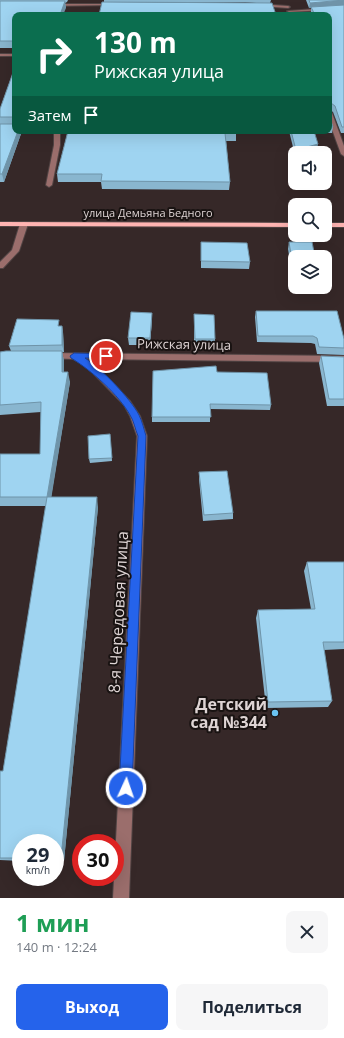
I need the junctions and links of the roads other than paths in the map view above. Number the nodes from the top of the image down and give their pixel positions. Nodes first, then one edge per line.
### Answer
1 (87, 0) edge
2 (286, 0) edge
3 (47, 5) edge
4 (123, 5) edge
5 (253, 5) edge
6 (85, 8) junction
7 (344, 8) edge
8 (289, 11) edge
9 (0, 55) edge
10 (12, 55) edge
11 (332, 122) edge
12 (57, 134) edge
13 (344, 154) edge
14 (49, 185) dead end
15 (0, 224) edge
16 (24, 224) junction
17 (288, 225) edge
18 (332, 225) edge
19 (344, 225) edge
20 (0, 266) edge
21 (44, 356) edge
22 (74, 356) junction
23 (344, 359) edge
24 (121, 898) edge

1 - 6 street
2 - 8 street
3 - 6 street
4 - 6 street
5 - 8 street
7 - 8 street
9 - 10 street
11 - 13 street
12 - 14 street
15 - 16 main road, улица Демьяна Бедного
16 - 17 main road, улица Демьяна Бедного
16 - 20 street
18 - 19 main road
21 - 22 street, Рижская улица
22 - 23 street, Рижская улица
22 - 24 street, 8-я Чередовая улица

